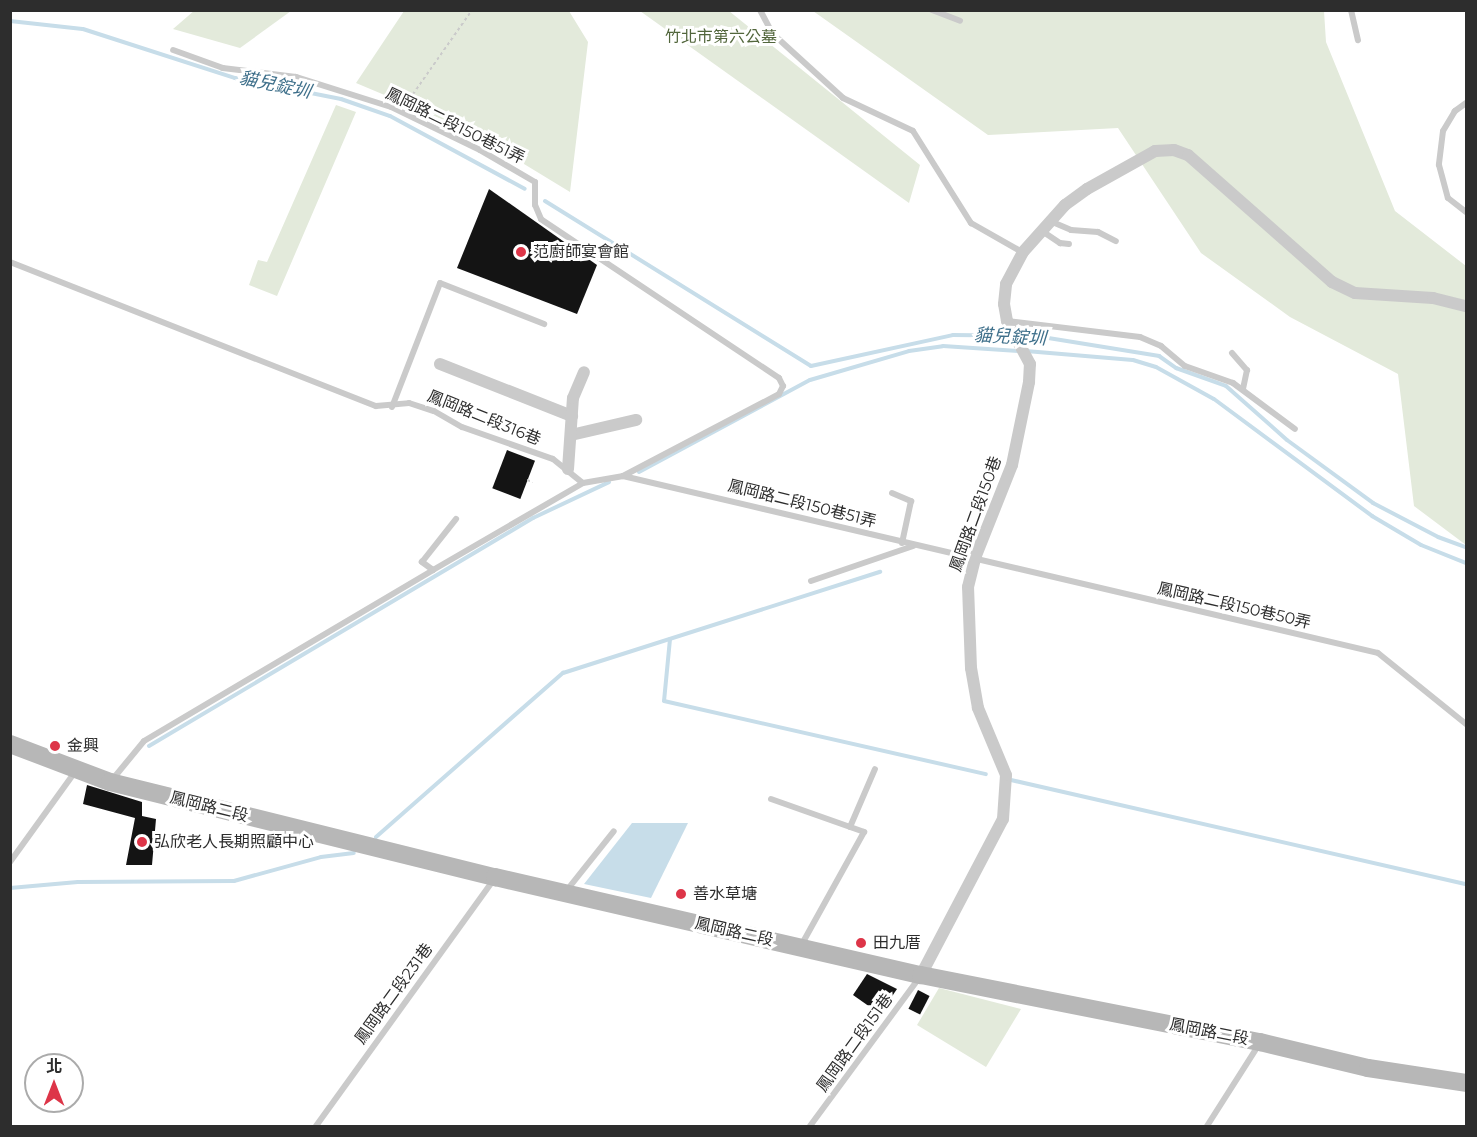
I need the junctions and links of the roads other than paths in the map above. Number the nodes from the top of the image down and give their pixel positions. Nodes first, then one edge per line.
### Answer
1 (760, 10) edge
2 (932, 10) edge
3 (1352, 10) edge
4 (960, 21) dead end
5 (1358, 40) dead end
6 (173, 50) dead end
7 (1467, 103) edge
8 (1467, 212) edge
9 (1046, 226) junction
10 (1116, 241) dead end
11 (1070, 244) dead end
12 (1023, 252) junction
13 (10, 262) edge
14 (1467, 306) edge
15 (544, 324) dead end
16 (1010, 327) junction
17 (1232, 353) dead end
18 (440, 364) dead end
19 (584, 372) dead end
20 (1243, 389) junction
21 (392, 407) junction
22 (572, 416) junction
23 (636, 420) dead end
24 (1294, 429) dead end
25 (571, 435) junction
26 (568, 469) junction
27 (622, 476) junction
28 (583, 483) junction
29 (892, 493) dead end
30 (456, 519) dead end
31 (902, 543) junction
32 (915, 545) junction
33 (975, 558) junction
34 (433, 570) junction
35 (811, 581) dead end
36 (1467, 724) edge
37 (10, 744) edge
38 (875, 769) dead end
39 (75, 771) junction
40 (110, 782) junction
41 (771, 799) dead end
42 (850, 827) junction
43 (614, 831) dead end
44 (10, 862) edge
45 (495, 877) junction
46 (565, 893) junction
47 (800, 947) junction
48 (921, 975) junction
49 (1260, 1042) junction
50 (1467, 1083) edge
51 (316, 1126) edge
52 (810, 1126) edge
53 (1207, 1126) edge

1 - 12 lane
2 - 4 lane
3 - 5 lane
6 - 27 lane, 鳳岡路二段150巷51弄
7 - 8 lane
9 - 10 lane
9 - 11 lane
9 - 12 street
9 - 14 street
12 - 16 street
13 - 21 lane, 鳳岡路二段316巷
15 - 21 lane
16 - 20 lane
16 - 33 street, 鳳岡路二段150巷
17 - 20 lane
18 - 22 street
19 - 22 street
20 - 24 lane
21 - 26 lane, 鳳岡路二段316巷
22 - 25 street
23 - 25 street
25 - 26 street
26 - 28 lane, 鳳岡路二段316巷
27 - 28 lane, 鳳岡路二段150巷51弄
27 - 31 lane, 鳳岡路二段150巷51弄
28 - 34 lane
29 - 31 lane
30 - 34 lane
31 - 32 lane, 鳳岡路二段150巷51弄
32 - 33 lane, 鳳岡路二段150巷51弄
32 - 35 lane
33 - 36 lane, 鳳岡路二段150巷50弄
33 - 48 street, 鳳岡路二段150巷
34 - 40 lane
37 - 39 street, 鳳岡路二段
38 - 42 lane
39 - 40 street, 鳳岡路二段
39 - 44 lane
40 - 45 street, 鳳岡路二段
41 - 42 lane
42 - 47 lane
43 - 46 lane
45 - 46 street, 鳳岡路二段
45 - 51 lane, 鳳岡路二段231巷
46 - 47 street, 鳳岡路二段
47 - 48 street, 鳳岡路二段
48 - 49 street, 鳳岡路二段
48 - 52 lane, 鳳岡路二段151巷
49 - 50 street, 鳳岡路二段
49 - 53 lane

